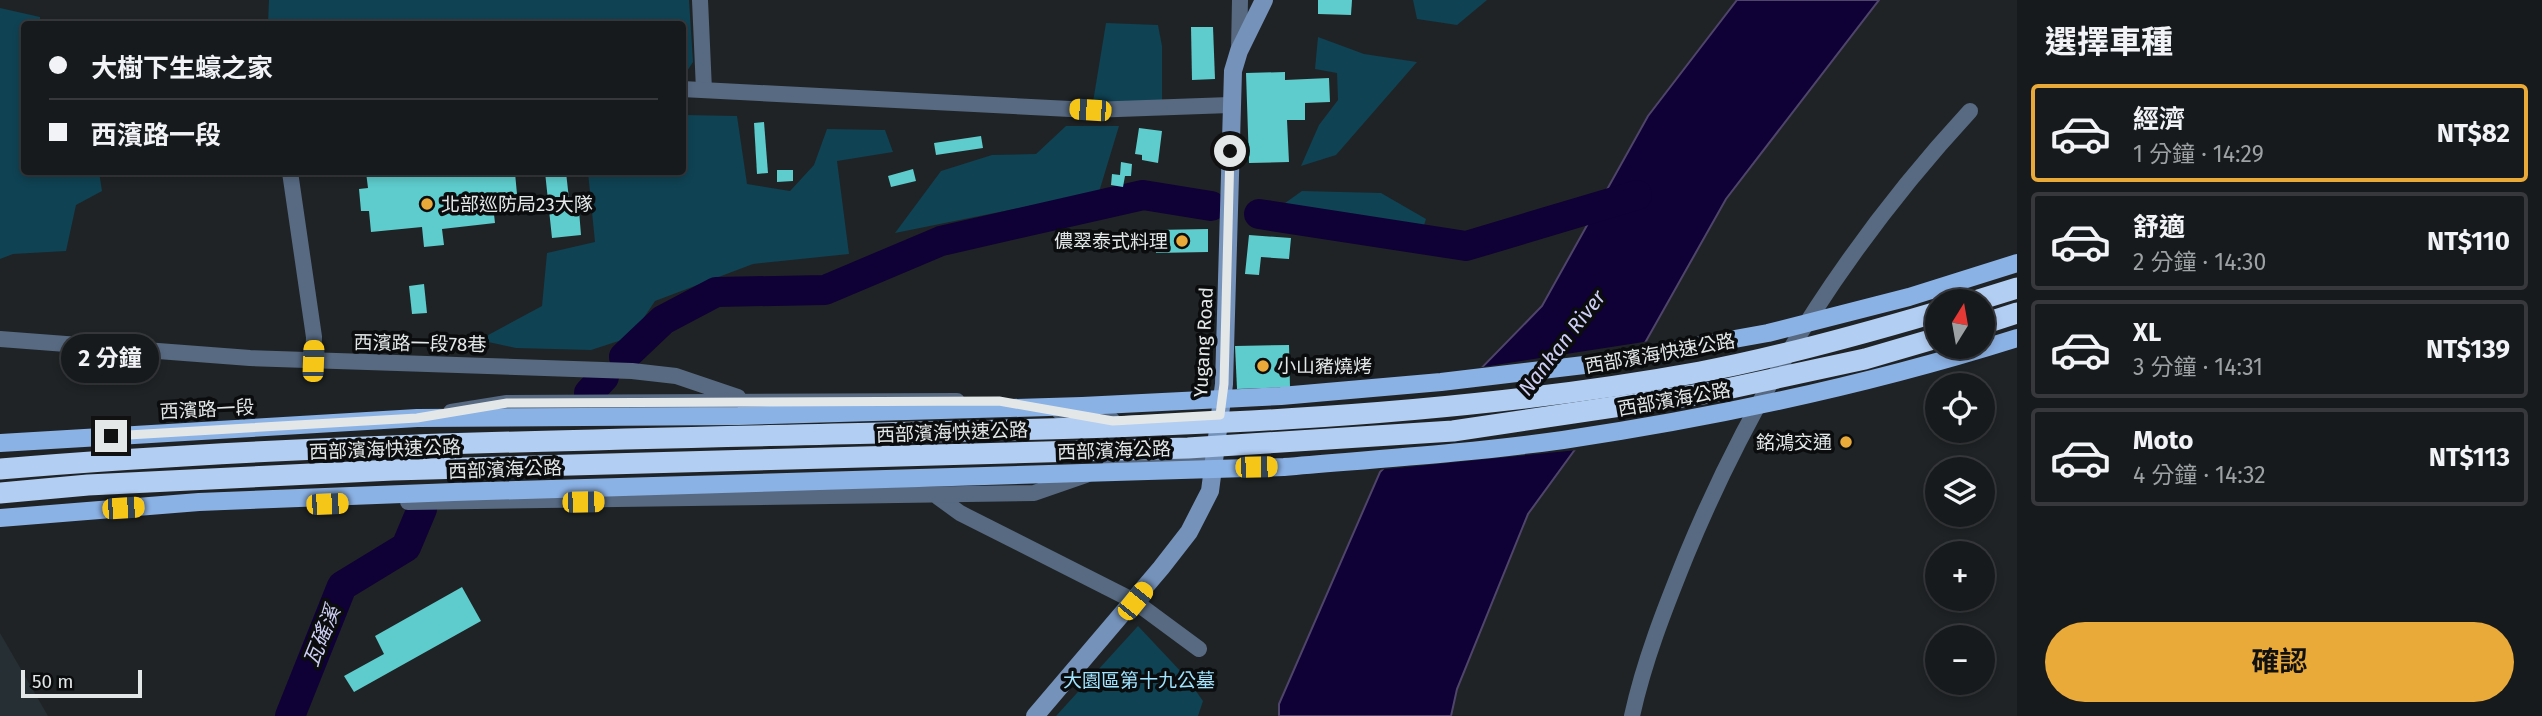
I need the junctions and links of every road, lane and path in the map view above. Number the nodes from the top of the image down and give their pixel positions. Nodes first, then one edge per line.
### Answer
1 (700, 0) edge
2 (1240, 0) edge
3 (1264, 0) edge
4 (1239, 51) junction
5 (686, 89) edge
6 (704, 90) junction
7 (1230, 105) junction
8 (1970, 111) dead end
9 (290, 175) edge
10 (2017, 263) edge
11 (2017, 288) edge
12 (1995, 295) edge
13 (2017, 313) edge
14 (1925, 316) edge
15 (1995, 320) edge
16 (2017, 338) edge
17 (0, 339) edge
18 (1925, 342) edge
19 (313, 361) junction
20 (752, 402) junction
21 (1220, 415) junction
22 (417, 418) junction
23 (0, 443) edge
24 (1215, 458) junction
25 (0, 469) edge
26 (0, 493) edge
27 (937, 497) junction
28 (199, 502) junction
29 (0, 518) edge
30 (1135, 601) junction
31 (1199, 649) dead end
32 (1035, 716) edge
33 (1632, 716) edge

1 - 6 street
2 - 4 street
3 - 4 street, Yugang Road
4 - 7 street, Yugang Road
5 - 6 street
6 - 7 street
7 - 21 street, Yugang Road
8 - 33 street
9 - 19 street
10 - 22 main road
11 - 12 highway
13 - 15 highway
14 - 25 highway, 西部濱海快速公路
16 - 28 main road, 西部濱海公路
17 - 19 street, 西濱路一段78巷
18 - 26 highway, 西部濱海快速公路
19 - 20 street, 西濱路一段78巷
20 - 21 street
20 - 22 street
21 - 24 street, Yugang Road
22 - 23 main road, 西濱路一段
24 - 27 street
24 - 30 street, Yugang Road
27 - 28 street
27 - 30 street
28 - 29 main road
30 - 31 street
30 - 32 street, Yugang Road

